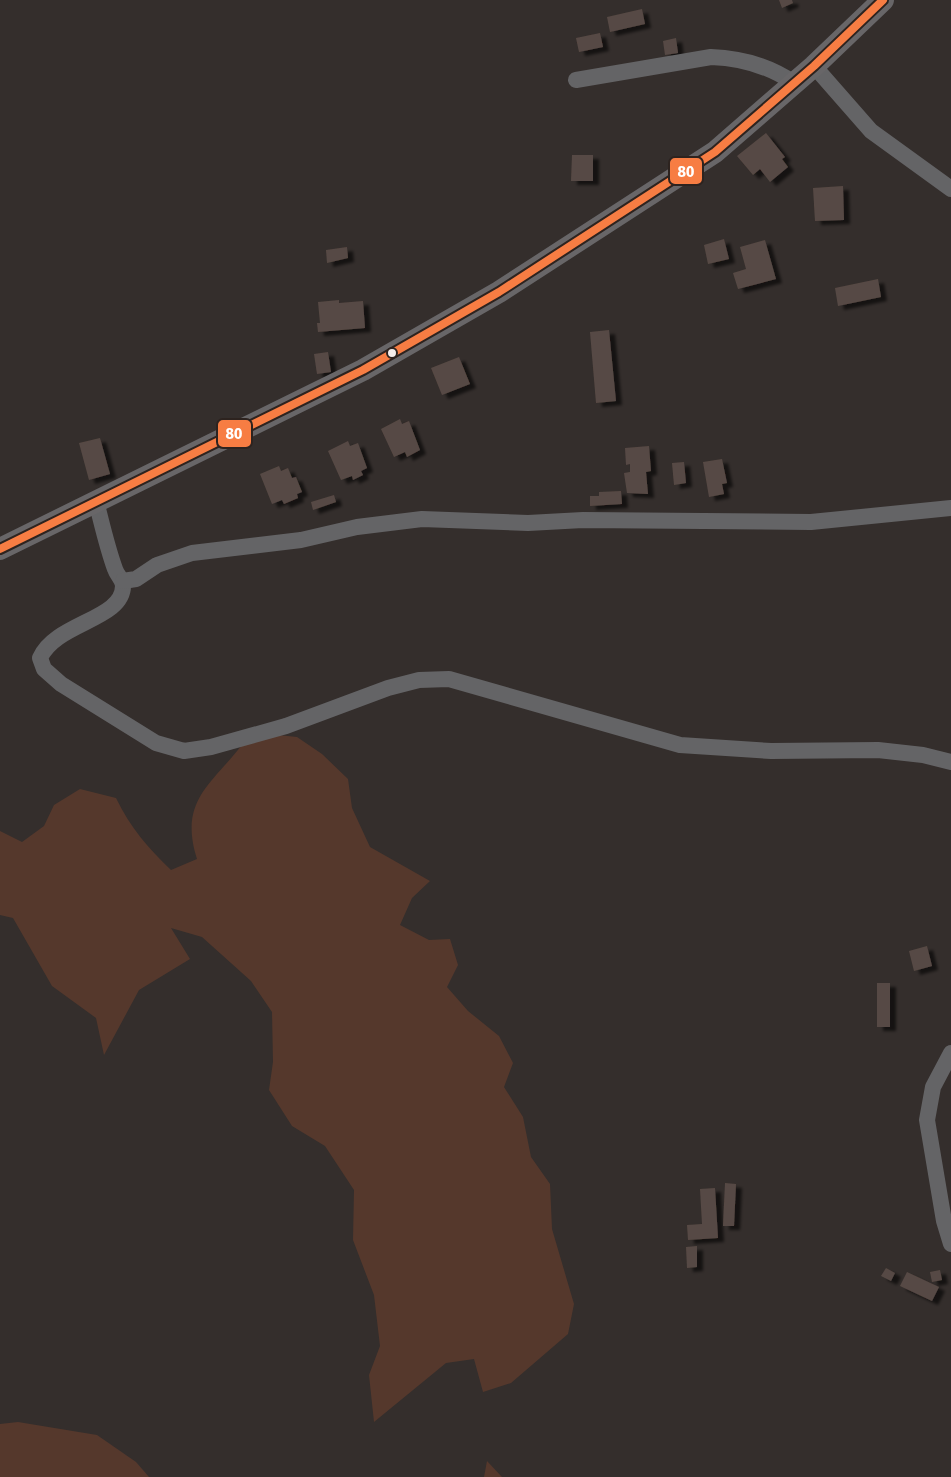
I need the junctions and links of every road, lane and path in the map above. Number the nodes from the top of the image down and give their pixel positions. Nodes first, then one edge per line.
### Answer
1 (883, 0) edge
2 (814, 66) junction
3 (576, 80) dead end
4 (794, 83) junction
5 (951, 189) edge
6 (96, 501) junction
7 (951, 508) edge
8 (0, 549) edge
9 (123, 581) junction
10 (951, 762) edge
11 (951, 1053) edge
12 (951, 1244) edge

1 - 2 street
2 - 4 street
2 - 5 street
3 - 4 street
4 - 6 street
6 - 8 street
6 - 9 street
7 - 9 street
9 - 10 street
11 - 12 street

